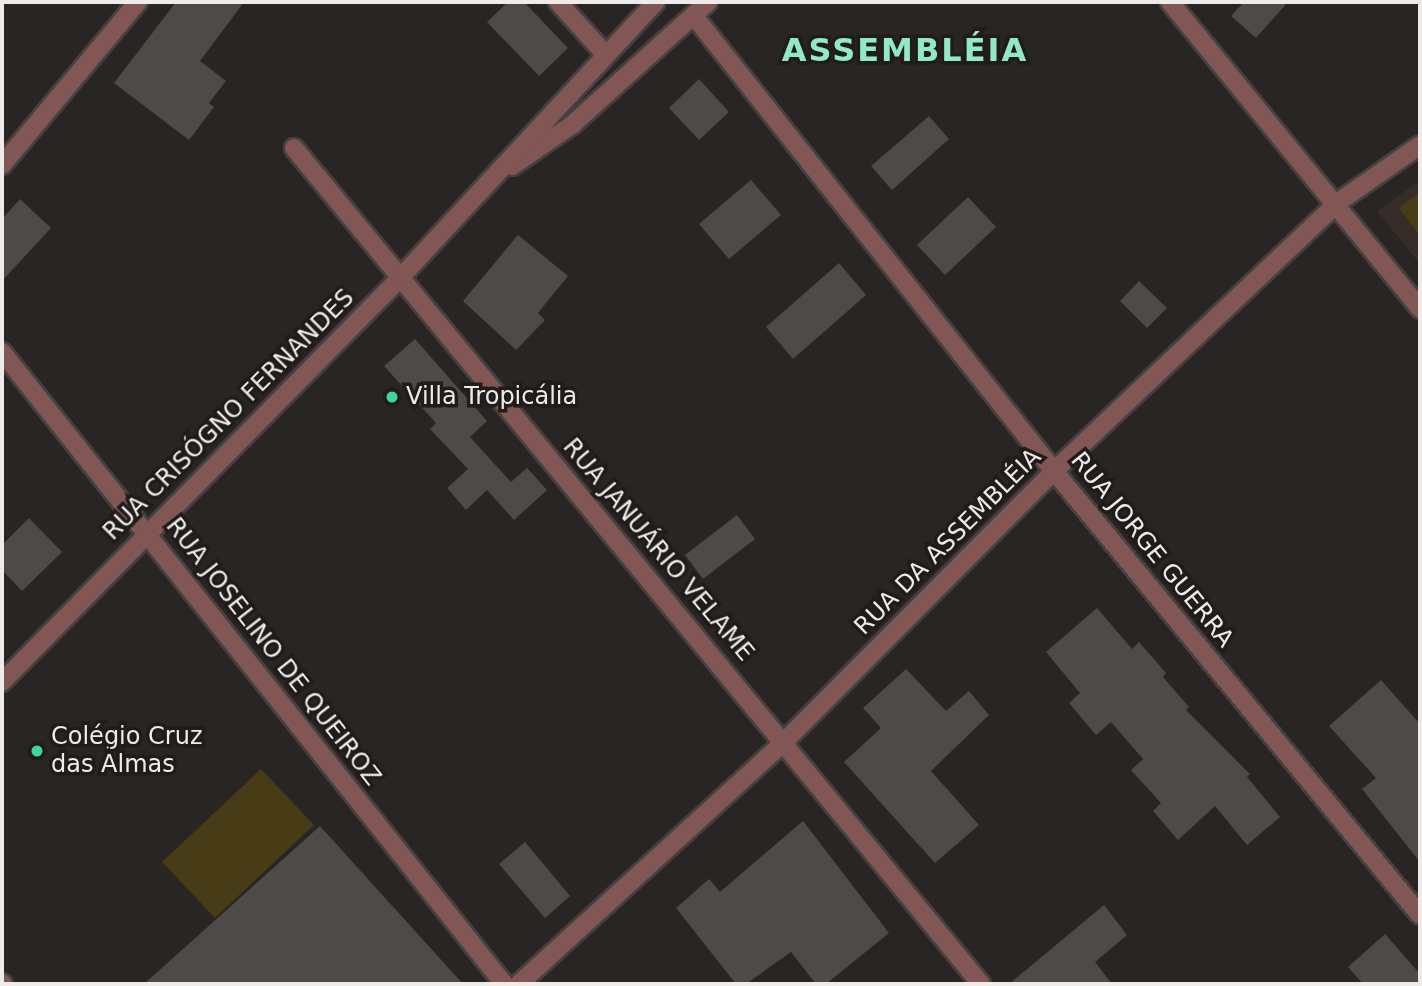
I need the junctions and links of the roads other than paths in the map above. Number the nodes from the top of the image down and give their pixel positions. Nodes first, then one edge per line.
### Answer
1 (137, 2) edge
2 (558, 2) edge
3 (656, 2) edge
4 (708, 2) edge
5 (1170, 2) edge
6 (694, 16) junction
7 (605, 54) junction
8 (1420, 145) edge
9 (294, 148) dead end
10 (2, 165) edge
11 (489, 182) junction
12 (1337, 203) junction
13 (400, 278) junction
14 (1420, 309) edge
15 (2, 352) edge
16 (1055, 471) junction
17 (146, 532) junction
18 (2, 682) edge
19 (785, 741) junction
20 (1420, 915) edge
21 (504, 984) edge
22 (519, 984) edge
23 (981, 984) edge

1 - 10 street
2 - 7 street
3 - 7 street, RUA CRISÓGNO FERNANDES
4 - 6 street, RUA CRISÓGNO FERNANDES
5 - 12 street
6 - 11 street, RUA CRISÓGNO FERNANDES
6 - 16 street, RUA JORGE GUERRA
7 - 11 street, RUA CRISÓGNO FERNANDES
8 - 12 street, RUA DA ASSEMBLÉIA
9 - 13 street, RUA JANUÁRIO VELAME
11 - 13 street, RUA CRISÓGNO FERNANDES
12 - 14 street
12 - 16 street, RUA DA ASSEMBLÉIA
13 - 17 street, RUA CRISÓGNO FERNANDES
13 - 19 street, RUA JANUÁRIO VELAME
15 - 17 street, RUA JOSELINO DE QUEIROZ
16 - 19 street, RUA DA ASSEMBLÉIA
16 - 20 street, RUA JORGE GUERRA
17 - 18 street, RUA CRISÓGNO FERNANDES
17 - 21 street, RUA JOSELINO DE QUEIROZ
19 - 22 street, RUA DA ASSEMBLÉIA
19 - 23 street, RUA JANUÁRIO VELAME

